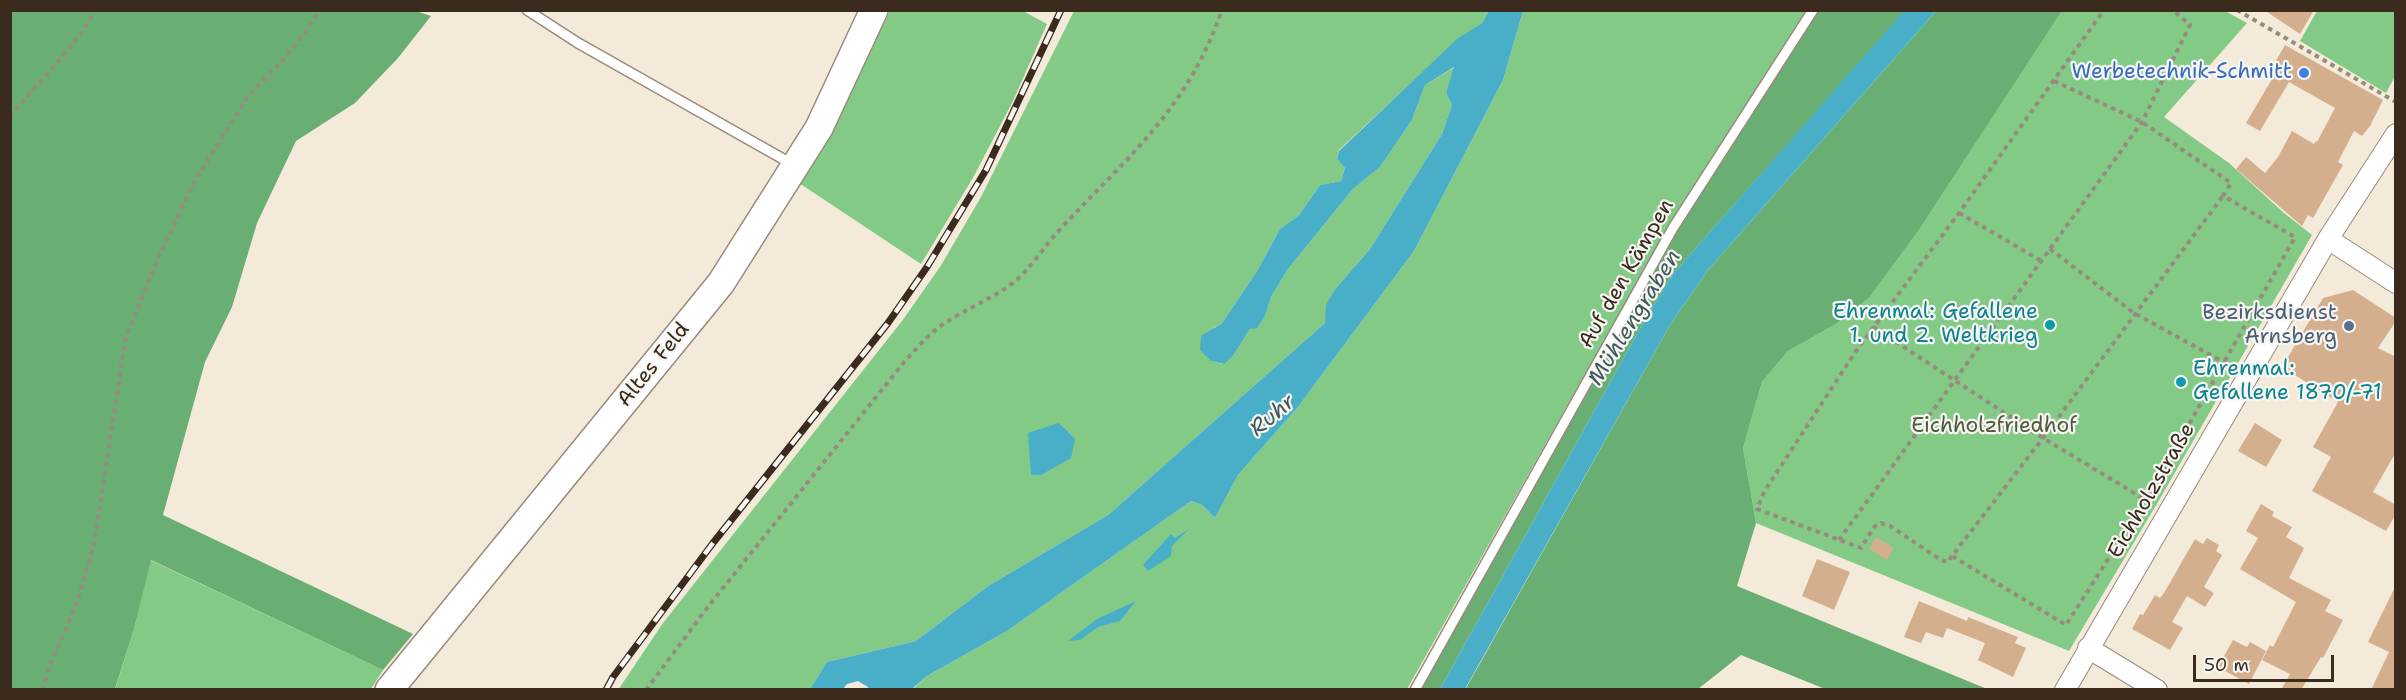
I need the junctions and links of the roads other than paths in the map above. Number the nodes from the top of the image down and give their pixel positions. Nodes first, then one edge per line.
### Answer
1 (527, 10) edge
2 (874, 10) edge
3 (1813, 10) edge
4 (2396, 134) edge
5 (795, 165) junction
6 (2328, 239) junction
7 (2396, 283) edge
8 (2088, 648) junction
9 (389, 690) edge
10 (1415, 690) edge
11 (2065, 690) edge
12 (2157, 690) edge

1 - 5 lane
2 - 5 main road, Altes Feld
3 - 10 lane, Auf den Kämpen
4 - 6 street, Eichholzstraße
5 - 9 main road, Altes Feld
6 - 7 street
6 - 8 street, Eichholzstraße
8 - 11 street, Eichholzstraße
8 - 12 street

